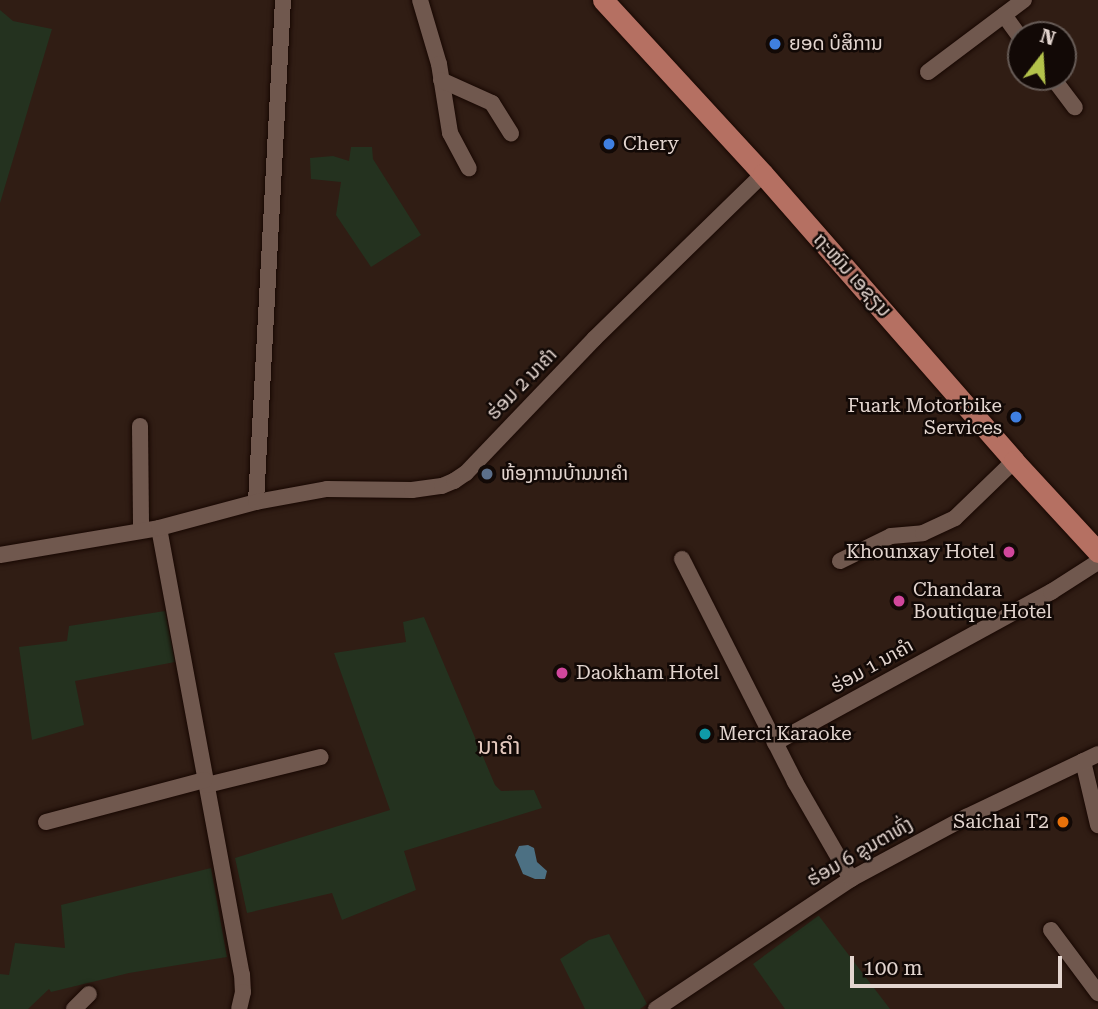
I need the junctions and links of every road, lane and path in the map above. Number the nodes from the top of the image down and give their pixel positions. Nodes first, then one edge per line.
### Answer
1 (283, 0) edge
2 (420, 0) edge
3 (603, 0) edge
4 (1024, 0) edge
5 (1004, 15) junction
6 (1009, 21) edge
7 (928, 72) dead end
8 (442, 80) junction
9 (1063, 91) edge
10 (1075, 107) dead end
11 (511, 133) dead end
12 (469, 169) dead end
13 (763, 174) junction
14 (140, 426) dead end
15 (1014, 461) junction
16 (256, 502) junction
17 (159, 528) junction
18 (141, 530) junction
19 (1098, 552) edge
20 (0, 555) edge
21 (682, 559) dead end
22 (840, 561) dead end
23 (1098, 562) edge
24 (775, 743) junction
25 (1098, 754) edge
26 (321, 757) dead end
27 (1083, 761) junction
28 (206, 783) junction
29 (46, 822) dead end
30 (1098, 825) edge
31 (850, 879) junction
32 (1051, 930) dead end
33 (1098, 993) edge
34 (89, 994) dead end
35 (74, 1009) edge
36 (239, 1009) edge
37 (656, 1009) edge

1 - 16 street
2 - 8 street
3 - 13 main road, ຖະໜົນ ເອຊຽນ
4 - 5 street
5 - 6 street
5 - 7 street
8 - 11 street
8 - 12 street
9 - 10 street
13 - 15 main road, ຖະໜົນ ເອຊຽນ
13 - 16 street, ຮ່ອມ 2 ນາຄຳ
14 - 18 street
15 - 19 main road, ຖະໜົນ ເອຊຽນ
15 - 22 street
16 - 17 street, ຮ່ອມ 2 ນາຄຳ
17 - 18 street, ຮ່ອມ 2 ນາຄຳ
17 - 28 street
18 - 20 street, ຮ່ອມ 2 ນາຄຳ
21 - 24 street
23 - 24 street, ຮ່ອມ 1 ນາຄຳ
24 - 31 street
25 - 27 street, ຮ່ອມ 6 ຂູນຕາທົ່ງ
26 - 28 street
27 - 30 street
27 - 31 street, ຮ່ອມ 6 ຂູນຕາທົ່ງ
28 - 29 street
28 - 36 street
31 - 37 street, ຮ່ອມ 6 ຂູນຕາທົ່ງ
32 - 33 street
34 - 35 street

